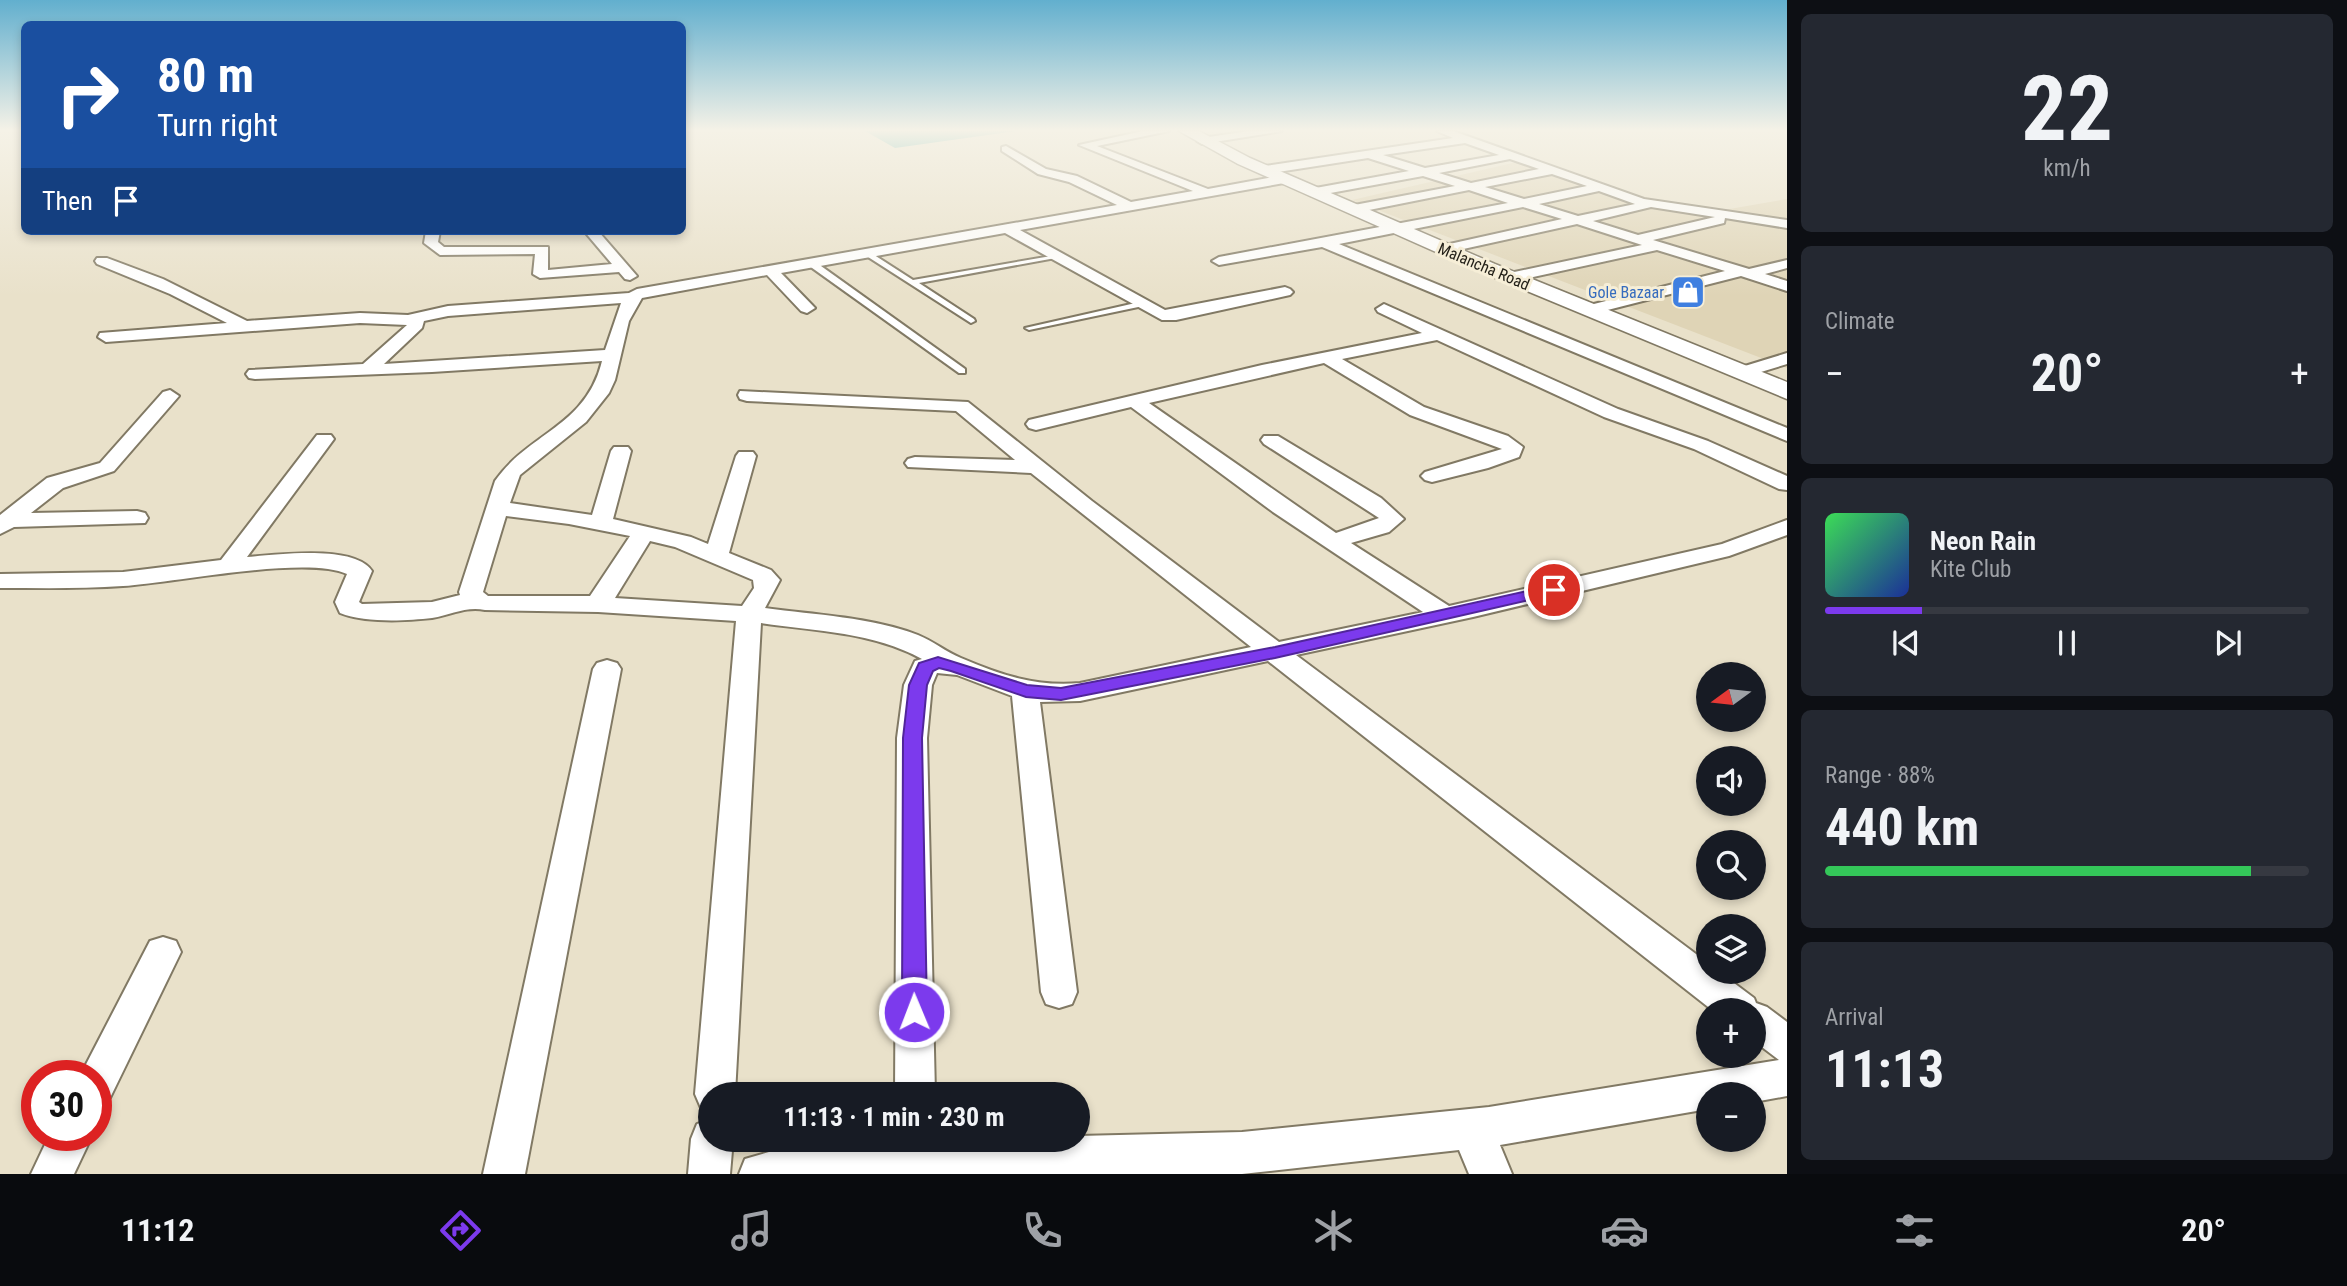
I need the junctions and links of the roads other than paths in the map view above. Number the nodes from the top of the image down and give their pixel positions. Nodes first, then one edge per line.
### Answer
1 (1087, 186) edge
2 (1189, 186) edge
3 (1229, 186) edge
4 (1301, 186) edge
5 (1348, 186) edge
6 (1469, 186) joint
7 (1591, 186) edge
8 (1597, 188) junction
9 (1205, 192) junction
10 (1314, 192) junction
11 (1523, 203) junction
12 (1649, 204) junction
13 (1129, 206) junction
14 (1354, 209) junction
15 (1736, 216) junction
16 (1577, 220) junction
17 (1787, 225) edge
18 (1006, 228) junction
19 (1399, 229) junction
20 (432, 235) edge
21 (595, 235) edge
22 (1632, 237) junction
23 (1322, 242) junction
24 (1658, 245) junction
25 (1445, 249) junction
26 (868, 253) junction
27 (1057, 257) junction
28 (102, 261) dead end
29 (1219, 261) dead end
30 (811, 263) junction
31 (1787, 264) edge
32 (623, 267) junction
33 (1489, 268) junction
34 (770, 270) junction
35 (1744, 273) junction
36 (1510, 277) junction
37 (912, 282) junction
38 (1787, 286) edge
39 (1284, 292) dead end
40 (638, 295) junction
41 (1140, 304) junction
42 (807, 308) dead end
43 (1384, 309) dead end
44 (1588, 310) junction
45 (411, 319) junction
46 (971, 321) dead end
47 (245, 327) junction
48 (1029, 328) dead end
49 (1440, 334) junction
50 (106, 337) dead end
51 (612, 355) junction
52 (1325, 356) junction
53 (1787, 358) edge
54 (367, 370) junction
55 (961, 371) dead end
56 (1741, 373) junction
57 (255, 374) dead end
58 (1787, 391) edge
59 (170, 396) dead end
60 (747, 396) dead end
61 (1135, 401) junction
62 (1036, 424) dead end
63 (1787, 435) edge
64 (324, 439) dead end
65 (1271, 440) dead end
66 (621, 450) dead end
67 (746, 456) dead end
68 (915, 463) dead end
69 (1038, 467) junction
70 (1432, 476) dead end
71 (1787, 484) edge
72 (497, 508) junction
73 (138, 518) dead end
74 (4, 523) edge
75 (600, 524) junction
76 (1784, 530) edge
77 (643, 532) junction
78 (1332, 541) junction
79 (716, 556) junction
80 (229, 567) junction
81 (0, 581) edge
82 (474, 599) junction
83 (598, 604) junction
84 (749, 614) junction
85 (1445, 615) junction
86 (1275, 652) junction
87 (954, 666) junction
88 (607, 669) dead end
89 (1026, 691) junction
90 (163, 952) dead end
91 (1059, 992) dead end
92 (1725, 998) edge
93 (1766, 1028) edge
94 (1787, 1045) edge
95 (109, 1060) edge
96 (1787, 1077) edge
97 (716, 1082) edge
98 (915, 1082) edge
99 (1470, 1128) junction
100 (64, 1151) edge
101 (711, 1152) edge
102 (899, 1152) edge
103 (1090, 1152) edge
104 (52, 1174) edge
105 (504, 1174) edge
106 (709, 1174) edge
107 (760, 1174) edge
108 (1491, 1174) edge

1 - 13 street
2 - 9 street
3 - 9 street
4 - 10 main road, Malancha Road
5 - 10 street
6 - 11 street
6 - 14 street
7 - 8 street
8 - 11 street
8 - 12 street
9 - 13 street
10 - 14 main road, Malancha Road
11 - 16 street
11 - 19 street
12 - 15 street
12 - 16 street
13 - 18 street
14 - 19 main road, Malancha Road
15 - 17 street
15 - 22 street
16 - 22 street
16 - 25 street
18 - 26 street
18 - 27 street
19 - 23 street
19 - 25 main road, Malancha Road
20 - 32 street
21 - 32 street
22 - 24 street
22 - 33 street
23 - 29 street
23 - 63 street
24 - 35 street
24 - 36 street
25 - 33 main road, Malancha Road
26 - 30 street
26 - 37 lane
27 - 37 lane
27 - 41 street
28 - 47 street
30 - 34 street
30 - 55 lane
31 - 35 street
32 - 40 street
33 - 36 main road, Malancha Road
34 - 40 street
34 - 42 street
35 - 38 street
35 - 44 street
36 - 44 main road, Malancha Road
37 - 46 lane
39 - 41 street
40 - 45 street
40 - 51 street
41 - 48 lane
43 - 49 street
44 - 56 main road, Malancha Road
45 - 47 street
45 - 54 street
47 - 50 street
49 - 52 street
49 - 71 street
51 - 54 street
51 - 72 street
52 - 61 street
52 - 70 street
53 - 56 street
54 - 57 street
56 - 58 main road, Malancha Road
59 - 74 street
60 - 69 street
61 - 62 street
61 - 78 street
64 - 80 street
65 - 78 street
66 - 75 street
67 - 79 street
68 - 69 street
69 - 86 street
72 - 75 street
72 - 82 street
73 - 74 street
75 - 77 street
76 - 85 street
77 - 79 street
77 - 83 street
78 - 85 street
79 - 84 street
80 - 81 street
80 - 82 street
82 - 83 street
83 - 84 street
84 - 87 street
84 - 97 street
85 - 86 street
86 - 89 street
86 - 92 street
87 - 89 street
87 - 98 street
88 - 105 street
89 - 91 street
90 - 95 street
93 - 94 street
96 - 99 street
99 - 103 street
99 - 108 street
100 - 104 street
101 - 106 street
102 - 107 street

